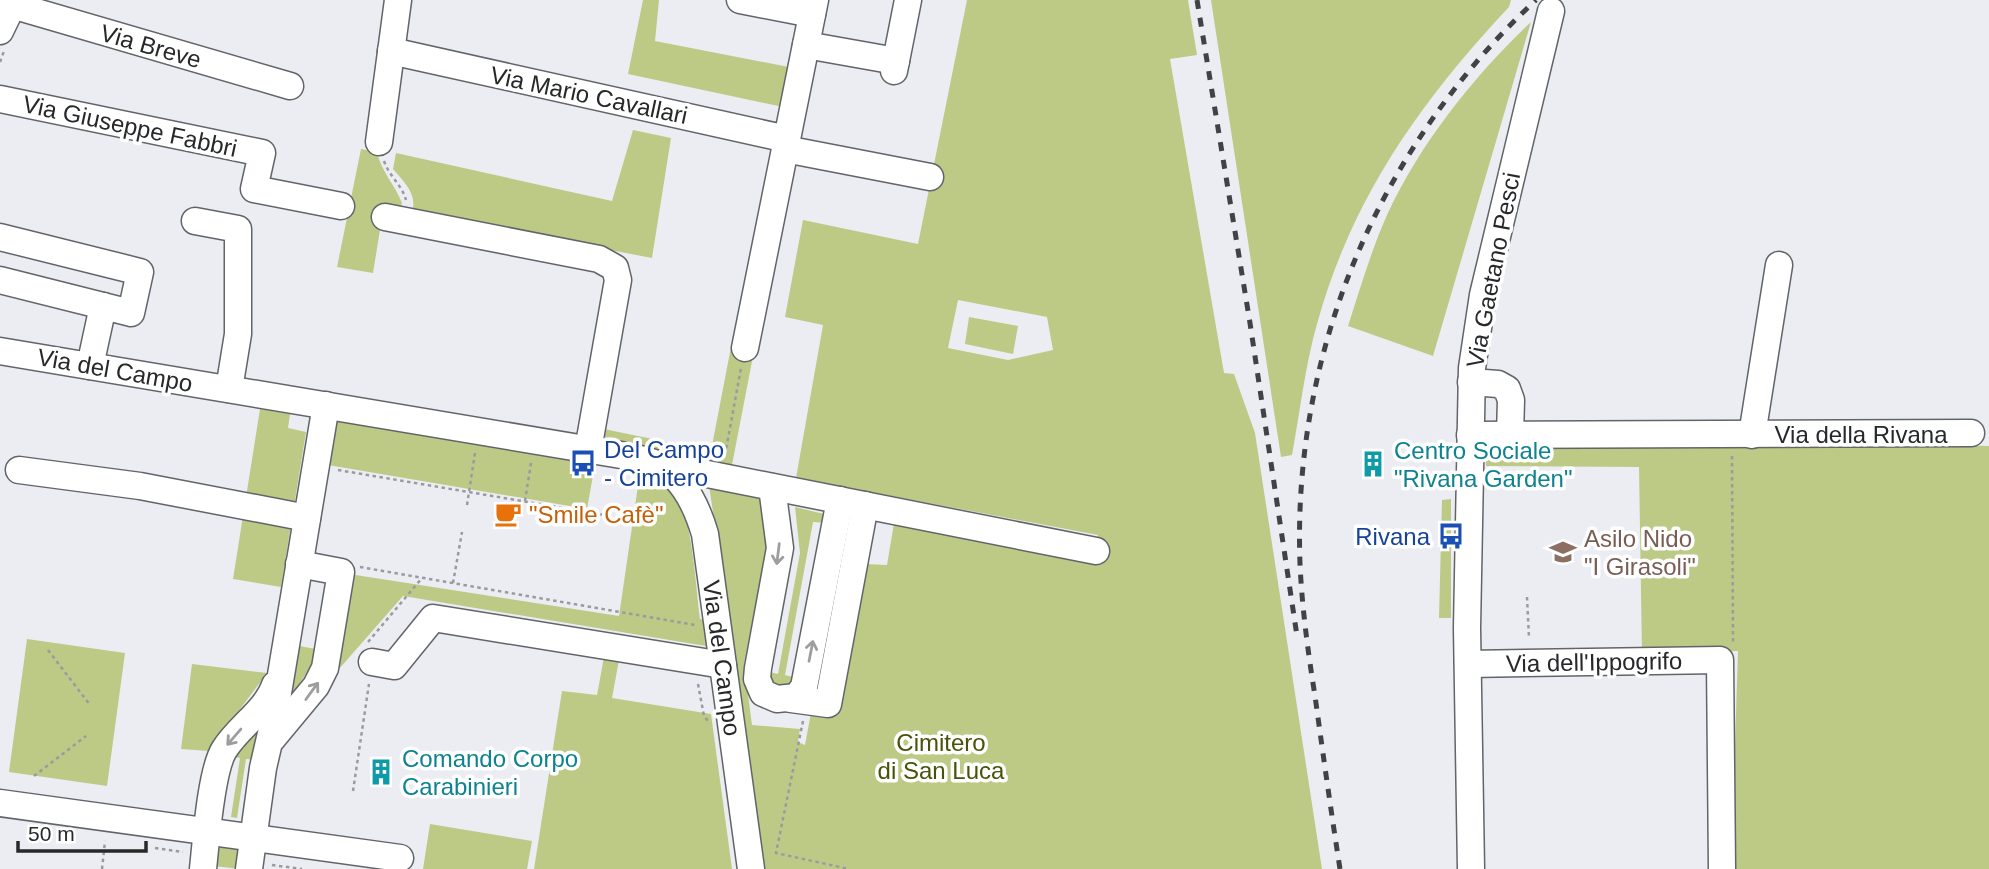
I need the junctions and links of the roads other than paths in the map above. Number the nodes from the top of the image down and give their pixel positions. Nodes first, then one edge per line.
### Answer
1 (398, 0) edge
2 (740, 0) edge
3 (908, 0) edge
4 (13, 3) edge
5 (814, 7) edge
6 (1551, 11) dead end
7 (0, 31) edge
8 (806, 45) junction
9 (391, 51) junction
10 (290, 86) dead end
11 (0, 99) edge
12 (379, 142) road end
13 (786, 144) junction
14 (930, 177) dead end
15 (341, 206) dead end
16 (395, 219) road end
17 (195, 221) dead end
18 (0, 237) edge
19 (1779, 265) dead end
20 (0, 280) edge
21 (103, 306) junction
22 (745, 348) road end
23 (0, 351) edge
24 (90, 366) junction
25 (1471, 382) junction
26 (229, 389) junction
27 (326, 405) junction
28 (1970, 433) dead end
29 (1470, 435) junction
30 (1510, 435) junction
31 (1743, 435) junction
32 (588, 450) junction
33 (656, 463) junction
34 (19, 470) dead end
35 (772, 487) junction
36 (852, 502) junction
37 (307, 518) junction
38 (1096, 551) dead end
39 (299, 564) junction
40 (284, 660) junction
41 (372, 662) road end
42 (1468, 664) junction
43 (723, 665) junction
44 (269, 743) junction
45 (0, 803) edge
46 (208, 831) junction
47 (251, 856) edge
48 (307, 857) edge
49 (400, 858) dead end
50 (203, 869) edge
51 (751, 869) edge
52 (1471, 869) edge
53 (1723, 869) edge

1 - 9 street
2 - 5 street
3 - 8 street
4 - 7 street
4 - 10 street, Via Breve
5 - 8 street
6 - 25 street, Via Gaetano Pesci
8 - 13 street
9 - 12 street
9 - 13 street, Via Mario Cavallari
11 - 15 street, Via Giuseppe Fabbri
13 - 14 street, Via Mario Cavallari
13 - 22 street
16 - 32 street
17 - 26 street
18 - 21 street
19 - 31 street, Via della Rivana
20 - 21 street
21 - 24 street
23 - 24 street, Via del Campo
24 - 26 street, Via del Campo
25 - 29 street, Via Gaetano Pesci
25 - 30 street
26 - 27 street, Via del Campo
27 - 32 street, Via del Campo
27 - 37 street
28 - 31 street, Via della Rivana
29 - 30 street, Via della Rivana
29 - 42 street, Via Gaetano Pesci
30 - 31 street, Via della Rivana
32 - 33 street, Via del Campo
33 - 35 street, Via del Campo
33 - 43 street, Via del Campo
34 - 37 street
35 - 36 street, Via del Campo
35 -> 36 street, Via del Campo
36 - 38 street, Via del Campo
37 - 39 street
39 - 40 street
44 -> 39 street
40 - 44 street
40 -> 46 street
41 - 43 street
42 - 52 street, Via Gaetano Pesci
42 - 53 street, Via dell'Ippogrifo
43 - 51 street, Via del Campo
44 - 47 street
45 - 46 street
46 - 47 street
46 - 50 street
47 - 48 street
48 - 49 street

